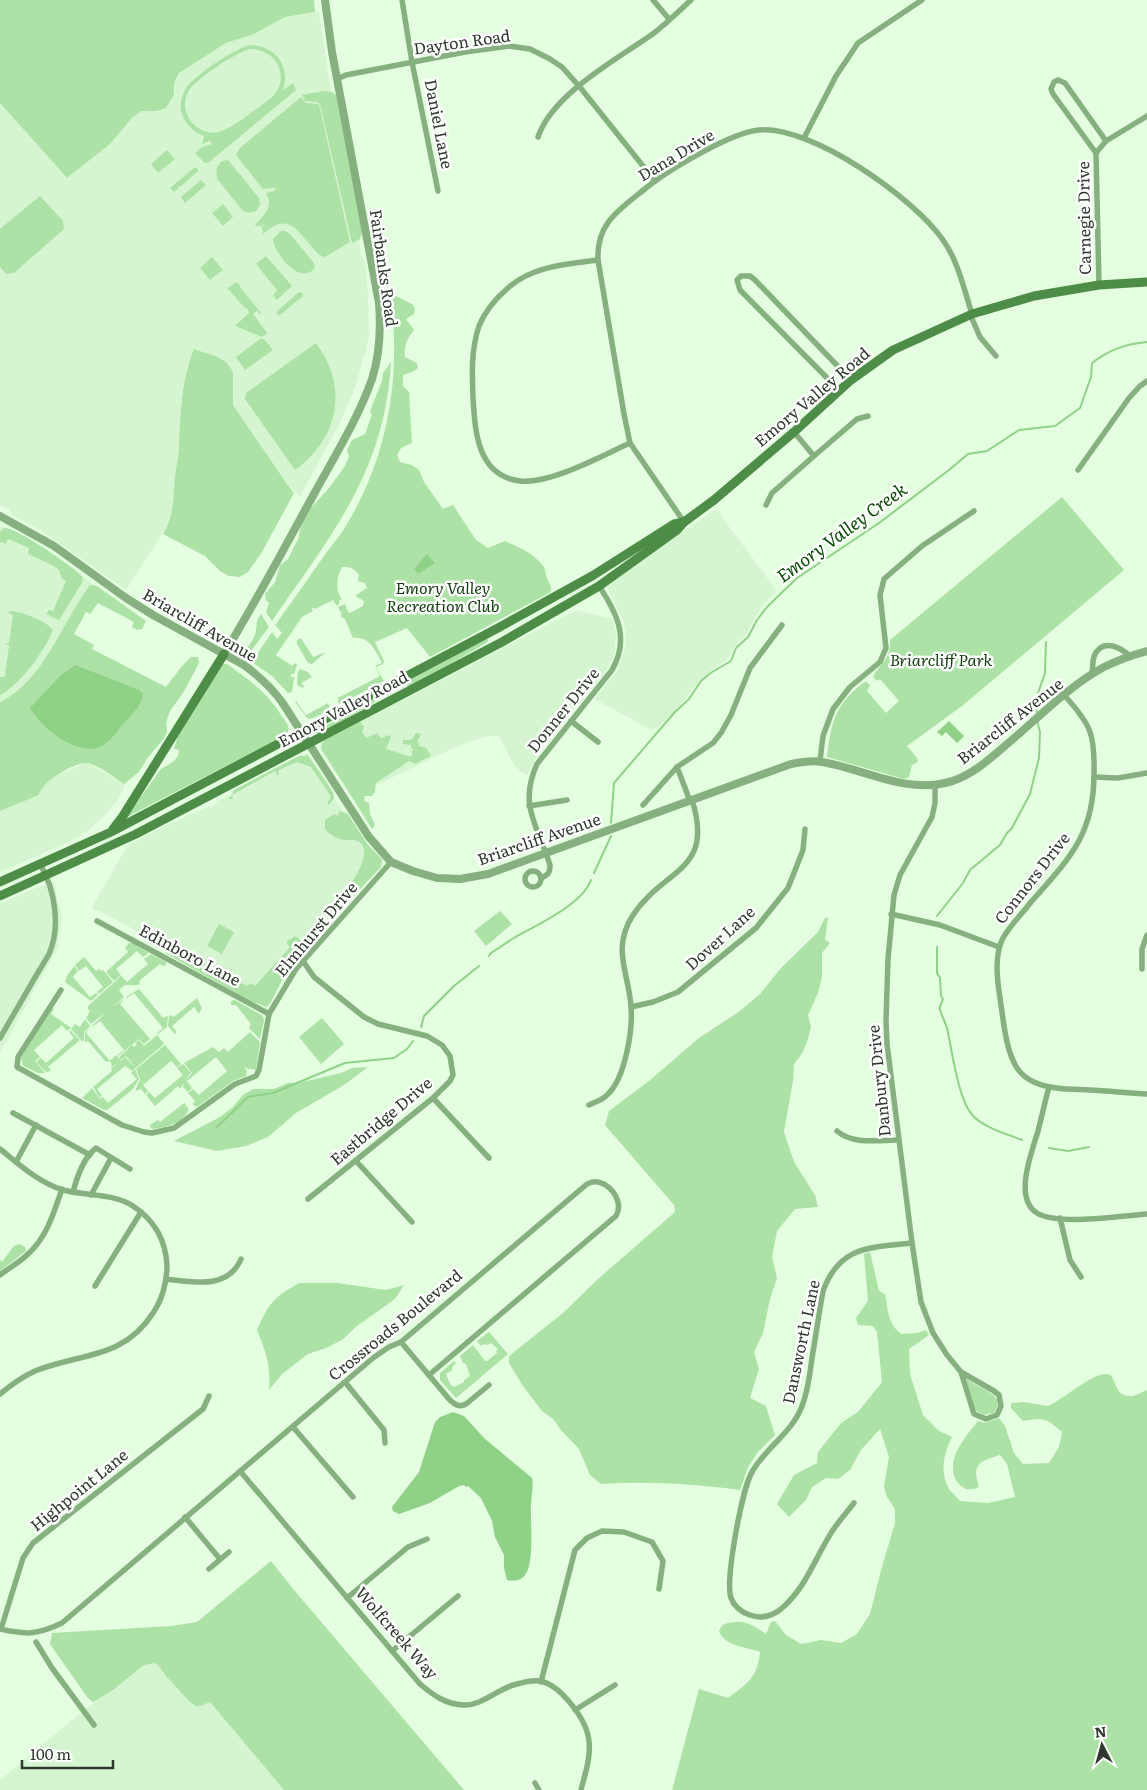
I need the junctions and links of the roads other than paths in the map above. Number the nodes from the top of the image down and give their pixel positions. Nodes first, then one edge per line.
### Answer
1 (325, 0) edge
2 (402, 0) edge
3 (653, 0) edge
4 (691, 0) edge
5 (922, 0) edge
6 (669, 19) junction
7 (412, 62) junction
8 (337, 79) junction
9 (579, 86) junction
10 (1147, 116) edge
11 (538, 136) dead end
12 (804, 138) junction
13 (1106, 141) junction
14 (1096, 153) junction
15 (655, 181) junction
16 (438, 191) dead end
17 (598, 260) junction
18 (1147, 282) edge
19 (1099, 285) junction
20 (971, 314) junction
21 (996, 356) dead end
22 (851, 380) junction
23 (1147, 381) edge
24 (840, 391) junction
25 (868, 416) dead end
26 (794, 432) junction
27 (630, 443) junction
28 (814, 456) junction
29 (1078, 470) dead end
30 (766, 505) dead end
31 (974, 511) dead end
32 (0, 516) edge
33 (684, 522) junction
34 (592, 576) junction
35 (599, 586) junction
36 (782, 624) dead end
37 (498, 628) junction
38 (502, 642) junction
39 (1147, 651) edge
40 (224, 654) junction
41 (1130, 656) junction
42 (1092, 674) junction
43 (395, 682) junction
44 (401, 695) junction
45 (1064, 696) junction
46 (571, 721) junction
47 (301, 731) junction
48 (598, 742) dead end
49 (309, 744) junction
50 (820, 761) junction
51 (678, 767) junction
52 (1147, 773) edge
53 (1094, 777) junction
54 (935, 785) junction
55 (566, 800) dead end
56 (691, 801) junction
57 (643, 805) dead end
58 (529, 806) junction
59 (806, 829) dead end
60 (111, 832) junction
61 (546, 853) junction
62 (391, 862) junction
63 (40, 864) junction
64 (47, 875) junction
65 (541, 878) dead end
66 (0, 882) edge
67 (0, 896) edge
68 (891, 914) junction
69 (97, 921) dead end
70 (1147, 934) edge
71 (999, 947) junction
72 (303, 961) junction
73 (1142, 969) dead end
74 (61, 990) dead end
75 (631, 1007) junction
76 (269, 1014) junction
77 (0, 1038) edge
78 (1049, 1087) junction
79 (1147, 1094) edge
80 (433, 1098) junction
81 (588, 1106) dead end
82 (14, 1113) dead end
83 (36, 1125) junction
84 (837, 1131) dead end
85 (898, 1140) junction
86 (0, 1149) edge
87 (90, 1155) junction
88 (111, 1158) junction
89 (489, 1158) dead end
90 (356, 1161) junction
91 (16, 1162) junction
92 (130, 1169) dead end
93 (62, 1189) junction
94 (73, 1192) junction
95 (91, 1195) junction
96 (308, 1199) dead end
97 (141, 1212) junction
98 (1147, 1214) edge
99 (1060, 1218) junction
100 (412, 1222) dead end
101 (912, 1243) junction
102 (240, 1259) dead end
103 (0, 1275) edge
104 (1081, 1277) dead end
105 (166, 1279) junction
106 (95, 1286) dead end
107 (401, 1342) junction
108 (961, 1372) junction
109 (429, 1375) junction
110 (345, 1382) junction
111 (489, 1385) dead end
112 (0, 1394) edge
113 (209, 1396) dead end
114 (293, 1427) junction
115 (385, 1443) dead end
116 (240, 1471) junction
117 (353, 1497) dead end
118 (854, 1503) dead end
119 (185, 1517) junction
120 (428, 1539) dead end
121 (228, 1552) dead end
122 (220, 1559) junction
123 (208, 1569) dead end
124 (659, 1588) dead end
125 (458, 1596) dead end
126 (347, 1598) junction
127 (1, 1629) edge
128 (36, 1642) dead end
129 (392, 1651) junction
130 (541, 1682) junction
131 (615, 1685) dead end
132 (575, 1710) junction
133 (94, 1725) dead end
134 (535, 1783) dead end
135 (539, 1790) edge
136 (581, 1790) edge

1 - 8 street, Fairbanks Road
2 - 7 street, Daniel Lane
3 - 6 street
4 - 6 street
5 - 12 street
6 - 9 street
7 - 8 street, Dayton Road
7 - 9 street, Dayton Road
7 - 16 street, Daniel Lane
8 - 40 street, Fairbanks Road
9 - 11 street
9 - 15 street, Dayton Road
10 - 13 street, Carnegie Drive
12 - 15 street, Dana Drive
12 - 20 street, Dana Drive
13 - 14 street, Carnegie Drive
13 - 14 street
14 - 19 street, Carnegie Drive
15 - 17 street, Dana Drive
17 - 27 street, Dana Drive
17 - 27 street
18 - 19 main road, Emory Valley Road
19 - 20 main road, Emory Valley Road
20 - 21 street, Dana Drive
20 - 22 main road, Emory Valley Road
22 - 24 main road, Emory Valley Road
22 - 24 street
23 - 29 street
24 - 26 main road, Emory Valley Road
25 - 28 street
26 - 28 street
26 - 33 main road, Emory Valley Road
27 - 33 street, Dana Drive
28 - 30 street
31 - 50 street
32 - 40 street, Briarcliff Avenue
33 - 34 main road, Emory Valley Road
33 - 35 main road, Emory Valley Road
34 - 35 main road
34 - 37 main road, Emory Valley Road
35 - 38 main road, Emory Valley Road
35 - 46 street, Donner Drive
36 - 51 street
37 - 38 main road
37 - 43 main road, Emory Valley Road
38 - 44 main road, Emory Valley Road
39 - 41 street, Briarcliff Avenue
40 - 47 street, Briarcliff Avenue
40 - 60 main road
41 - 42 street, Briarcliff Avenue
41 - 42 street
42 - 45 street, Briarcliff Avenue
43 - 44 main road
43 - 47 main road, Emory Valley Road
44 - 49 main road, Emory Valley Road
45 - 53 street, Connors Drive
45 - 54 street, Briarcliff Avenue
46 - 48 street
46 - 58 street, Donner Drive
47 - 49 street, Briarcliff Avenue
47 - 60 main road, Emory Valley Road
49 - 62 street, Briarcliff Avenue
49 - 64 main road, Emory Valley Road
50 - 54 street, Briarcliff Avenue
50 - 56 street, Briarcliff Avenue
51 - 56 street
51 - 57 street
52 - 53 street
53 - 71 street, Connors Drive
54 - 68 street, Danbury Drive
55 - 58 street
56 - 61 street, Briarcliff Avenue
56 - 75 street
58 - 61 street, Donner Drive
59 - 75 street, Dover Lane
60 - 63 main road, Emory Valley Road
61 - 62 street, Briarcliff Avenue
61 - 65 street, Donner Drive
62 - 72 street, Elmhurst Drive
63 - 64 street
63 - 66 main road, Emory Valley Road
64 - 67 main road, Emory Valley Road
64 - 77 street
68 - 71 street
68 - 85 street, Danbury Drive
69 - 76 street, Edinboro Lane
70 - 73 street
71 - 78 street, Connors Drive
72 - 76 street, Elmhurst Drive
72 - 80 street, Eastbridge Drive
74 - 76 street, Elmhurst Drive
75 - 81 street
78 - 79 street, Connors Drive
78 - 99 street
80 - 89 street
80 - 90 street, Eastbridge Drive
82 - 83 street
83 - 87 street
83 - 91 street
84 - 85 street
85 - 101 street, Danbury Drive
86 - 91 street
87 - 88 street
87 - 94 street
88 - 92 street
88 - 95 street
90 - 96 street, Eastbridge Drive
90 - 100 street
91 - 93 street
93 - 94 street
93 - 103 street
94 - 95 street
95 - 97 street
97 - 105 street
97 - 106 street
98 - 99 street
99 - 104 street
101 - 108 street, Danbury Drive
101 - 118 street, Dansworth Lane
102 - 105 street
105 - 112 street
107 - 109 street
107 - 109 street, Crossroads Boulevard
107 - 110 street, Crossroads Boulevard
108 - 108 street, Danbury Drive
109 - 111 street
110 - 114 street, Crossroads Boulevard
110 - 115 street
113 - 127 street, Highpoint Lane
114 - 116 street, Crossroads Boulevard
114 - 117 street
116 - 119 street, Crossroads Boulevard
116 - 126 street, Wolfcreek Way
119 - 122 street
119 - 127 street, Crossroads Boulevard
120 - 126 street
121 - 122 street
122 - 123 street
124 - 130 street
125 - 129 street
126 - 129 street, Wolfcreek Way
128 - 133 street
129 - 130 street, Wolfcreek Way
130 - 132 street
131 - 132 street
132 - 136 street
134 - 135 street

